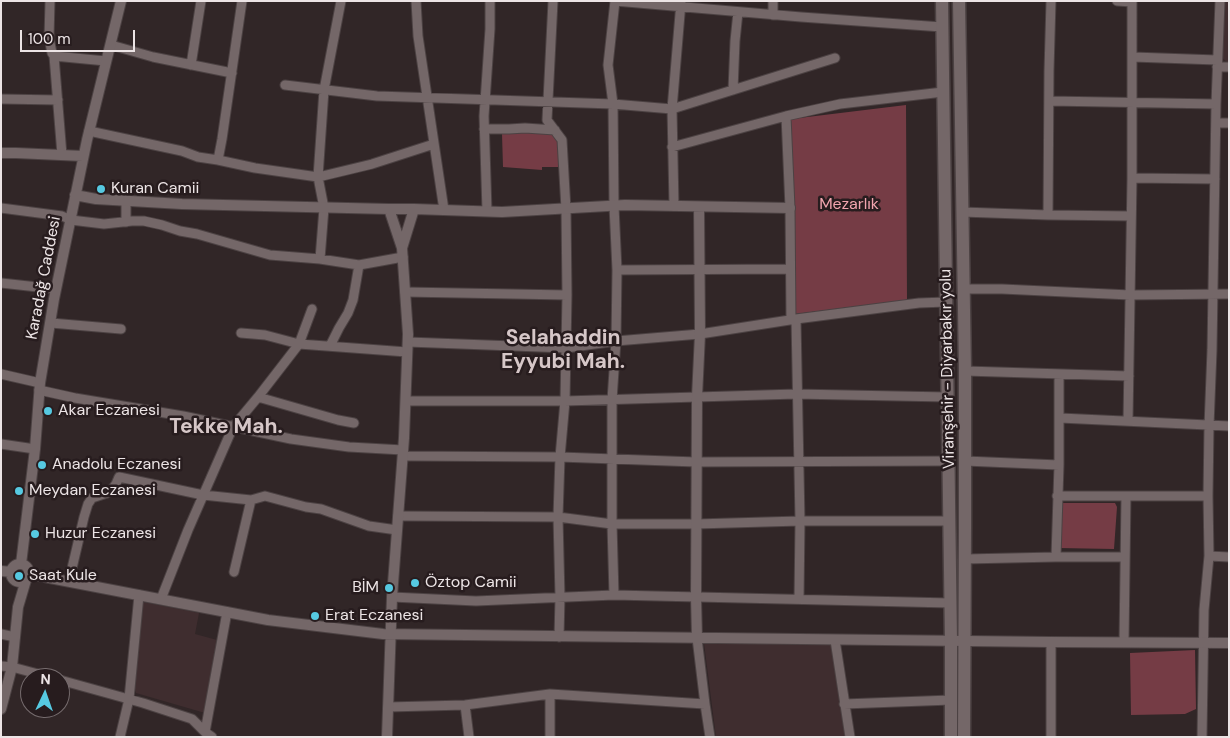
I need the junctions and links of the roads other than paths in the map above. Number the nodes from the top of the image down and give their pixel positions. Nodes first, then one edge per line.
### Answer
1 (50, 1) edge
2 (122, 1) edge
3 (201, 1) edge
4 (242, 1) edge
5 (341, 1) edge
6 (416, 1) edge
7 (490, 1) edge
8 (553, 1) edge
9 (615, 1) edge
10 (773, 1) edge
11 (942, 1) edge
12 (959, 1) edge
13 (1052, 1) edge
14 (1118, 1) edge
15 (1132, 1) edge
16 (1220, 1) edge
17 (681, 4) edge
18 (738, 12) junction
19 (773, 15) junction
20 (942, 26) junction
21 (110, 45) junction
22 (54, 56) junction
23 (1132, 57) junction
24 (835, 58) dead end
25 (106, 61) junction
26 (1217, 63) junction
27 (191, 65) junction
28 (1229, 67) edge
29 (232, 73) junction
30 (285, 85) dead end
31 (324, 90) junction
32 (734, 90) junction
33 (943, 92) junction
34 (427, 98) junction
35 (1, 100) edge
36 (58, 100) junction
37 (485, 100) junction
38 (1050, 101) junction
39 (548, 102) junction
40 (1133, 103) junction
41 (613, 104) junction
42 (1216, 104) junction
43 (672, 109) junction
44 (786, 116) junction
45 (1216, 123) junction
46 (1229, 123) edge
47 (484, 128) junction
48 (554, 130) junction
49 (89, 131) junction
50 (434, 144) junction
51 (672, 147) junction
52 (1, 153) edge
53 (62, 155) junction
54 (83, 156) junction
55 (218, 160) junction
56 (318, 177) junction
57 (1132, 178) junction
58 (1215, 180) junction
59 (75, 195) junction
60 (126, 201) junction
61 (614, 206) junction
62 (674, 206) junction
63 (699, 207) junction
64 (1, 208) edge
65 (324, 208) junction
66 (790, 208) junction
67 (389, 209) junction
68 (414, 209) junction
69 (566, 209) junction
70 (444, 210) junction
71 (487, 212) junction
72 (962, 212) junction
73 (1048, 215) junction
74 (1131, 216) junction
75 (71, 220) junction
76 (126, 222) junction
77 (403, 252) junction
78 (320, 260) junction
79 (359, 265) junction
80 (790, 269) junction
81 (617, 270) junction
82 (699, 270) junction
83 (1, 283) edge
84 (56, 289) junction
85 (963, 289) junction
86 (405, 292) junction
87 (1212, 294) junction
88 (1229, 294) edge
89 (567, 295) junction
90 (1130, 295) junction
91 (946, 302) junction
92 (312, 309) dead end
93 (794, 320) junction
94 (51, 322) junction
95 (121, 329) dead end
96 (241, 333) dead end
97 (700, 334) junction
98 (616, 341) junction
99 (299, 344) junction
100 (330, 346) junction
101 (407, 347) junction
102 (566, 348) junction
103 (965, 372) junction
104 (1, 374) edge
105 (1059, 374) junction
106 (1128, 376) junction
107 (40, 386) junction
108 (796, 394) junction
109 (258, 397) junction
110 (697, 397) junction
111 (947, 397) junction
112 (612, 400) junction
113 (406, 401) junction
114 (565, 401) junction
115 (1060, 418) junction
116 (1128, 421) junction
117 (354, 422) dead end
118 (1209, 426) junction
119 (1229, 426) edge
120 (233, 427) junction
121 (1, 444) edge
122 (35, 449) junction
123 (403, 453) junction
124 (560, 457) junction
125 (612, 459) junction
126 (798, 461) junction
127 (948, 461) junction
128 (965, 461) junction
129 (696, 462) junction
130 (1059, 465) junction
131 (203, 495) junction
132 (1057, 496) junction
133 (1126, 496) junction
134 (1208, 496) junction
135 (251, 500) junction
136 (398, 516) junction
137 (558, 517) junction
138 (800, 521) junction
139 (949, 521) junction
140 (612, 524) junction
141 (696, 524) junction
142 (397, 530) junction
143 (1209, 556) junction
144 (1056, 557) junction
145 (1125, 557) junction
146 (1229, 557) edge
147 (964, 559) junction
148 (21, 564) junction
149 (234, 572) dead end
150 (9, 574) edge
151 (28, 577) junction
152 (69, 581) junction
153 (139, 595) junction
154 (614, 596) junction
155 (696, 596) junction
156 (392, 597) junction
157 (560, 597) junction
158 (161, 599) junction
159 (799, 599) junction
160 (950, 603) junction
161 (18, 607) junction
162 (227, 612) junction
163 (1, 634) edge
164 (391, 634) junction
165 (15, 637) junction
166 (559, 637) junction
167 (697, 638) junction
168 (835, 640) junction
169 (957, 641) junction
170 (1051, 642) junction
171 (1124, 642) junction
172 (1203, 642) junction
173 (1229, 642) edge
174 (6, 667) edge
175 (20, 670) edge
176 (70, 683) edge
177 (550, 694) junction
178 (129, 699) junction
179 (951, 700) junction
180 (705, 704) junction
181 (844, 704) junction
182 (465, 705) junction
183 (388, 707) junction
184 (1, 709) edge
185 (208, 734) edge
186 (120, 737) edge
187 (387, 737) edge
188 (470, 737) edge
189 (550, 737) edge
190 (710, 737) edge
191 (850, 737) edge
192 (951, 737) edge
193 (964, 737) edge
194 (1051, 737) edge
195 (1202, 737) edge

1 - 22 street
2 - 21 street, Karadağ Caddesi
3 - 27 street
4 - 29 street
5 - 31 street
6 - 34 street
7 - 37 street
8 - 39 street
9 - 17 street
9 - 41 street
10 - 19 street
11 - 20 main road, Viranşehir - Diyarbakır yolu
12 - 72 main road, Viranşehir - Diyarbakır yolu
13 - 38 street
14 - 15 street
15 - 23 street
16 - 26 street
17 - 18 street
17 - 43 street
18 - 19 street
18 - 32 street
19 - 20 street
20 - 33 main road, Viranşehir - Diyarbakır yolu
21 - 25 street, Karadağ Caddesi
21 - 27 street
22 - 25 street
22 - 36 street
23 - 26 street
23 - 40 street
24 - 32 street
25 - 49 street, Karadağ Caddesi
26 - 28 street
26 - 42 street
27 - 29 street
29 - 55 street
30 - 31 street
31 - 34 street
31 - 56 street
32 - 43 street
33 - 44 street
33 - 91 main road, Viranşehir - Diyarbakır yolu
34 - 37 street
34 - 50 street
35 - 36 street
36 - 53 street
37 - 39 street
37 - 47 street
38 - 40 street
38 - 73 street
39 - 41 street
39 - 48 street
40 - 42 street
40 - 57 street
41 - 43 street
41 - 61 street
42 - 45 street
43 - 51 street
44 - 51 street
44 - 66 street
45 - 46 street
45 - 58 street
47 - 48 street
47 - 71 street
48 - 69 street
49 - 54 street, Karadağ Caddesi
49 - 55 street
50 - 56 street
50 - 70 street
51 - 62 street
52 - 53 street
53 - 54 street
54 - 59 street, Karadağ Caddesi
55 - 56 street
56 - 65 street
57 - 58 street
57 - 74 street
58 - 87 street
59 - 60 street
59 - 75 street, Karadağ Caddesi
60 - 65 street
60 - 76 street
61 - 62 street
61 - 69 street
61 - 81 street
62 - 63 street
63 - 66 street
63 - 82 street
64 - 75 street
65 - 67 street
65 - 78 street
66 - 80 street
67 - 68 street
67 - 77 street
68 - 70 street
68 - 77 street
69 - 71 street
69 - 89 street
70 - 71 street
72 - 73 street
72 - 85 main road, Viranşehir - Diyarbakır yolu
73 - 74 street
74 - 90 street
75 - 76 street
75 - 84 street, Karadağ Caddesi
76 - 78 street
77 - 79 street
77 - 86 street
78 - 79 street
79 - 100 street
80 - 82 street
80 - 93 street
81 - 82 street
81 - 98 street
82 - 97 street
83 - 84 street
84 - 94 street, Karadağ Caddesi
85 - 90 street
85 - 103 main road, Viranşehir - Diyarbakır yolu
86 - 89 street
86 - 101 street
87 - 88 street
87 - 90 street
87 - 118 street
89 - 102 street
90 - 106 street
91 - 93 street
91 - 111 main road, Viranşehir - Diyarbakır yolu
92 - 99 street
93 - 97 street
93 - 108 street
94 - 95 street
94 - 107 street, Karadağ Caddesi
96 - 99 street
97 - 98 street
97 - 110 street
98 - 102 street
98 - 112 street
99 - 100 street
99 - 109 street
100 - 101 street
101 - 102 street
101 - 113 street
102 - 114 street
103 - 105 street
103 - 128 main road, Viranşehir - Diyarbakır yolu
104 - 107 street
105 - 106 street
105 - 115 street
106 - 116 street
107 - 120 street
107 - 122 street, Karadağ Caddesi
108 - 110 street
108 - 111 street
108 - 126 street
109 - 117 street
109 - 120 street
110 - 112 street
110 - 129 street
111 - 127 main road, Viranşehir - Diyarbakır yolu
112 - 114 street
112 - 125 street
113 - 114 street
113 - 123 street
114 - 124 street
115 - 116 street
115 - 130 street
116 - 118 street
118 - 119 street
118 - 134 street
120 - 123 street
120 - 131 street
121 - 122 street
122 - 148 street, Karadağ Caddesi
123 - 124 street
123 - 136 street
124 - 125 street
124 - 137 street
125 - 129 street
125 - 140 street
126 - 127 street
126 - 129 street
126 - 138 street
127 - 139 main road, Viranşehir - Diyarbakır yolu
128 - 130 street
128 - 147 main road, Viranşehir - Diyarbakır yolu
129 - 141 street
130 - 132 street
131 - 135 street
131 - 152 street
131 - 158 street
132 - 133 street
132 - 144 street
133 - 134 street
133 - 145 street
134 - 143 street
135 - 142 street
135 - 149 street
136 - 137 street
136 - 142 street
137 - 140 street
137 - 157 street
138 - 139 street
138 - 141 street
138 - 159 street
139 - 160 main road, Viranşehir - Diyarbakır yolu
140 - 141 street
140 - 154 street
141 - 155 street
142 - 156 street
143 - 146 street
143 - 172 street
144 - 145 street
144 - 147 street
145 - 171 street
147 - 169 main road, Viranşehir - Diyarbakır yolu
148 - 150 street
148 - 151 street
150 - 151 street
150 - 161 street
151 - 152 street
151 - 161 street
152 - 153 street
153 - 158 street
153 - 178 street
154 - 155 street
154 - 157 street
155 - 159 street
155 - 167 street
156 - 157 street
156 - 164 street
157 - 166 street
158 - 162 street
159 - 160 street
160 - 169 main road, Viranşehir - Diyarbakır yolu
161 - 165 street
162 - 164 street
162 - 185 street
163 - 165 street
164 - 166 street
164 - 183 street
165 - 174 street
166 - 167 street
167 - 168 street
167 - 180 street
168 - 169 street
168 - 181 street
169 - 170 street
169 - 179 main road, Viranşehir - Diyarbakır yolu
169 - 193 main road, Viranşehir - Diyarbakır yolu
170 - 171 street
170 - 194 street
171 - 172 street
172 - 173 street
172 - 195 street
174 - 175 street
174 - 184 street
176 - 178 street
177 - 180 street
177 - 182 street
177 - 189 street
178 - 185 street
178 - 186 street
179 - 181 street
179 - 192 main road, Viranşehir - Diyarbakır yolu
180 - 190 street
181 - 191 street
182 - 183 street
182 - 188 street
183 - 187 street

